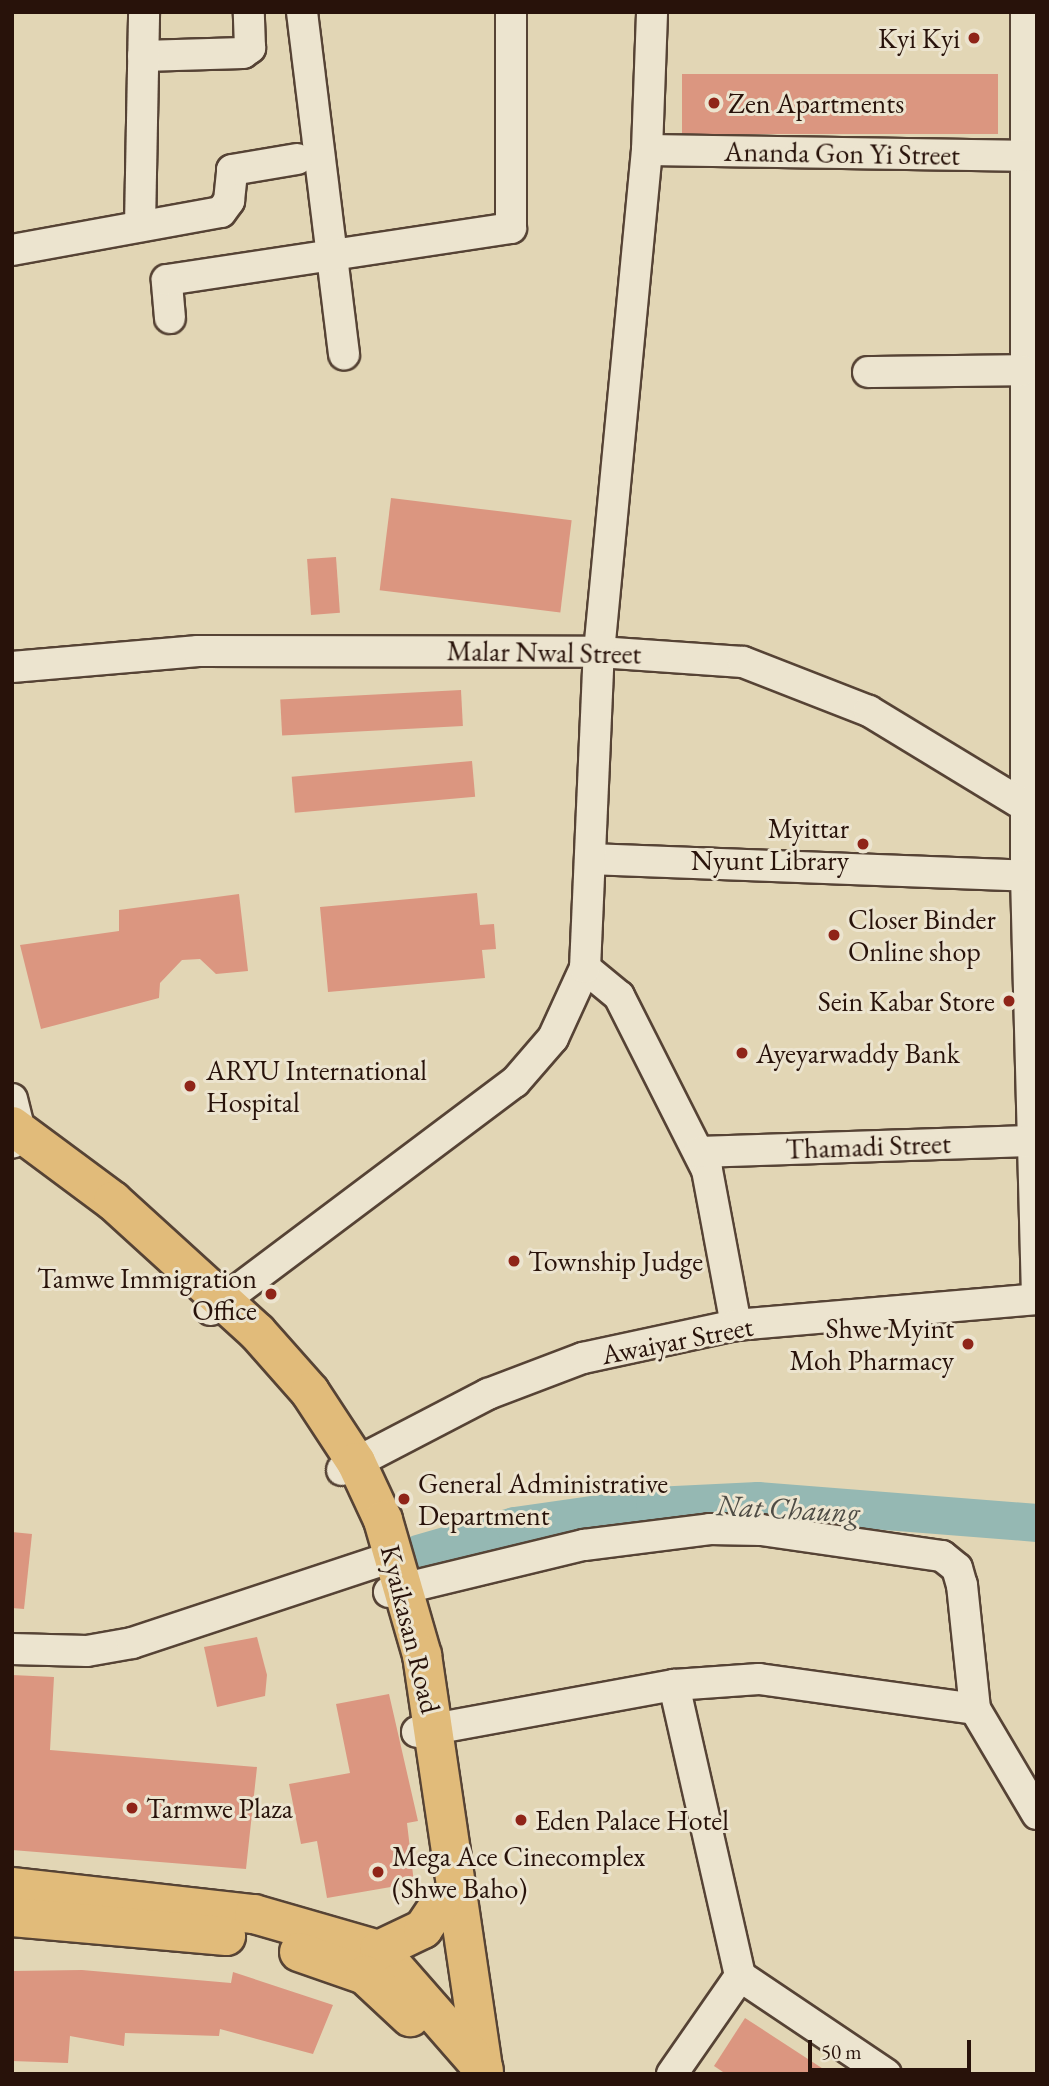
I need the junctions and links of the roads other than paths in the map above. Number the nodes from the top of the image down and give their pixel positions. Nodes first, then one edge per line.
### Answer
1 (249, 12) edge
2 (302, 12) edge
3 (510, 12) edge
4 (652, 12) edge
5 (1026, 12) edge
6 (144, 14) edge
7 (144, 56) junction
8 (648, 150) junction
9 (1030, 156) edge
10 (297, 159) dead end
11 (140, 226) junction
12 (12, 250) edge
13 (332, 253) junction
14 (170, 318) dead end
15 (344, 354) dead end
16 (1023, 370) junction
17 (868, 372) dead end
18 (599, 652) junction
19 (1031, 657) edge
20 (12, 667) edge
21 (1032, 813) edge
22 (591, 859) junction
23 (1026, 876) junction
24 (585, 968) junction
25 (1034, 979) edge
26 (14, 1131) edge
27 (1034, 1141) edge
28 (699, 1152) junction
29 (1037, 1298) edge
30 (218, 1305) junction
31 (736, 1325) junction
32 (349, 1466) junction
33 (393, 1574) junction
34 (12, 1649) edge
35 (674, 1685) junction
36 (975, 1709) junction
37 (426, 1730) junction
38 (1037, 1814) edge
39 (12, 1887) edge
40 (440, 1904) junction
41 (12, 1917) edge
42 (379, 1950) junction
43 (740, 1976) junction
44 (472, 2067) edge
45 (672, 2074) edge
46 (886, 2074) edge

1 - 7 street
2 - 13 street
3 - 13 street
4 - 8 street
5 - 9 street
6 - 7 street
7 - 11 street
8 - 9 street, Ananda Gon Yi Street
8 - 18 street
9 - 16 street
10 - 11 street
11 - 12 street
13 - 14 street
13 - 15 street
16 - 17 street
16 - 19 street
18 - 20 street, Malar Nwal Street
18 - 21 street, Malar Nwal Street
18 - 22 street
19 - 21 street
21 - 23 street
22 - 23 street
22 - 24 street
23 - 25 street
24 - 28 street
24 - 30 street
25 - 27 street
26 - 30 main road, Kyaikasan Road
27 - 28 street, Thamadi Street
27 - 29 street
28 - 31 street
29 - 31 street, Awaiyar Street
30 - 32 main road, Kyaikasan Road
31 - 32 street, Awaiyar Street
32 - 33 main road, Kyaikasan Road
33 - 34 street
33 - 36 street
33 - 37 main road, Kyaikasan Road
35 - 36 street
35 - 37 street
35 - 43 street
36 - 38 street
37 - 40 main road, Kyaikasan Road
37 - 44 main road, Kyaikasan Road
39 - 42 main road
40 - 42 main road
40 - 44 main road, Kyaikasan Road
41 - 44 main road
42 - 44 main road
43 - 45 street
43 - 46 street

